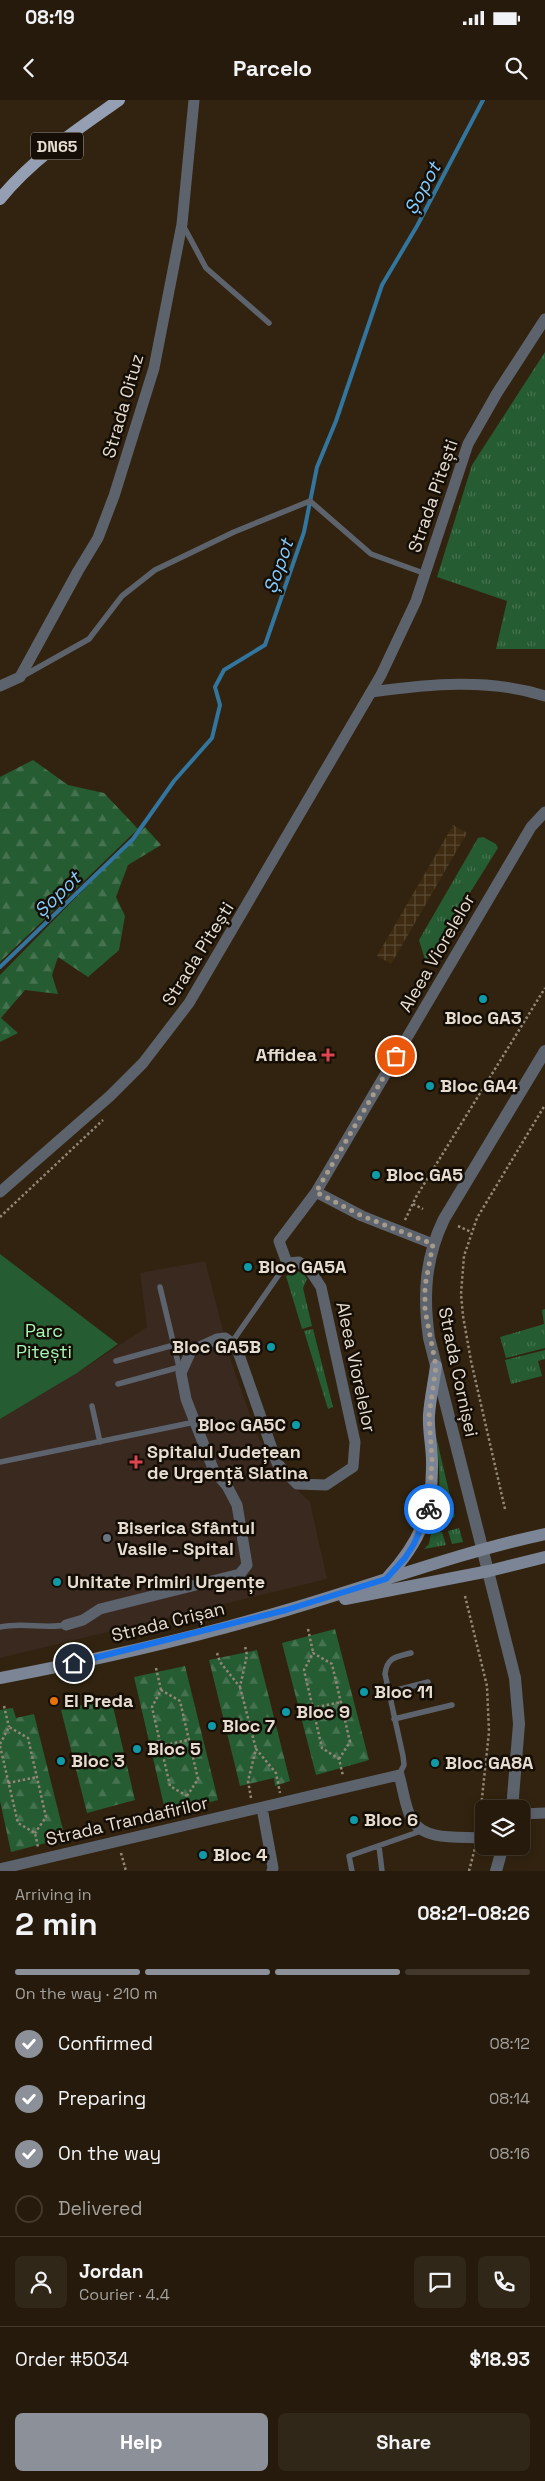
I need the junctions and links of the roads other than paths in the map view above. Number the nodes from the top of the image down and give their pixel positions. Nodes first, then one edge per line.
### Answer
1 (194, 100) edge
2 (117, 101) edge
3 (0, 199) edge
4 (182, 224) junction
5 (545, 319) edge
6 (269, 323) dead end
7 (426, 574) junction
8 (20, 678) junction
9 (0, 686) edge
10 (371, 692) junction
11 (545, 696) edge
12 (545, 812) edge
13 (545, 1051) edge
14 (0, 1192) edge
15 (316, 1192) junction
16 (433, 1244) junction
17 (287, 1263) junction
18 (160, 1287) dead end
19 (232, 1342) junction
20 (174, 1345) junction
21 (116, 1361) dead end
22 (436, 1366) junction
23 (180, 1370) junction
24 (118, 1384) dead end
25 (92, 1406) dead end
26 (195, 1422) junction
27 (100, 1442) junction
28 (0, 1462) edge
29 (545, 1534) edge
30 (483, 1548) junction
31 (545, 1557) edge
32 (489, 1571) junction
33 (386, 1579) junction
34 (286, 1610) junction
35 (66, 1625) joint
36 (0, 1627) edge
37 (411, 1653) dead end
38 (0, 1678) edge
39 (428, 1682) dead end
40 (389, 1692) junction
41 (452, 1705) dead end
42 (394, 1719) junction
43 (399, 1775) junction
44 (513, 1800) edge
45 (258, 1809) junction
46 (545, 1813) edge
47 (530, 1814) edge
48 (421, 1831) junction
49 (475, 1837) edge
50 (378, 1846) junction
51 (500, 1855) edge
52 (0, 1869) edge
53 (272, 1871) edge
54 (352, 1871) edge
55 (382, 1871) edge
56 (496, 1871) edge

1 - 4 street, Strada Oituz
2 - 3 main road, DN65
4 - 6 lane
4 - 8 street, Strada Oituz
5 - 7 street, Strada Pitești
7 - 8 lane
7 - 10 street, Strada Pitești
8 - 9 street
10 - 11 street
10 - 14 street, Strada Pitești
12 - 15 street, Aleea Viorelelor
13 - 16 street, Strada Cornișei
15 - 16 street
15 - 17 street, Aleea Viorelelor
16 - 22 street, Strada Cornișei
17 - 19 lane
17 - 19 street, Aleea Viorelelor
18 - 20 lane
19 - 23 street
20 - 21 lane
20 - 23 lane
22 - 30 street, Strada Cornișei
22 - 33 main road
23 - 24 lane
23 - 26 street
25 - 27 lane
26 - 27 lane
26 - 35 street
27 - 28 lane
29 - 30 main road, Strada Crișan
30 - 32 street, Strada Cornișei
30 - 33 main road, Strada Crișan
31 - 32 main road, Strada Crișan
32 - 34 main road, Strada Crișan
32 - 44 street, Strada Cornișei
33 - 34 main road, Strada Crișan
34 - 38 main road, Strada Crișan
35 - 36 lane
37 - 40 lane
39 - 40 lane
40 - 42 lane
41 - 42 lane
42 - 43 lane
43 - 45 street, Strada Trandafirilor
43 - 48 street
45 - 52 street, Strada Trandafirilor
45 - 53 street
46 - 47 street
48 - 49 street
48 - 50 lane
50 - 54 lane
50 - 55 lane
51 - 56 street

